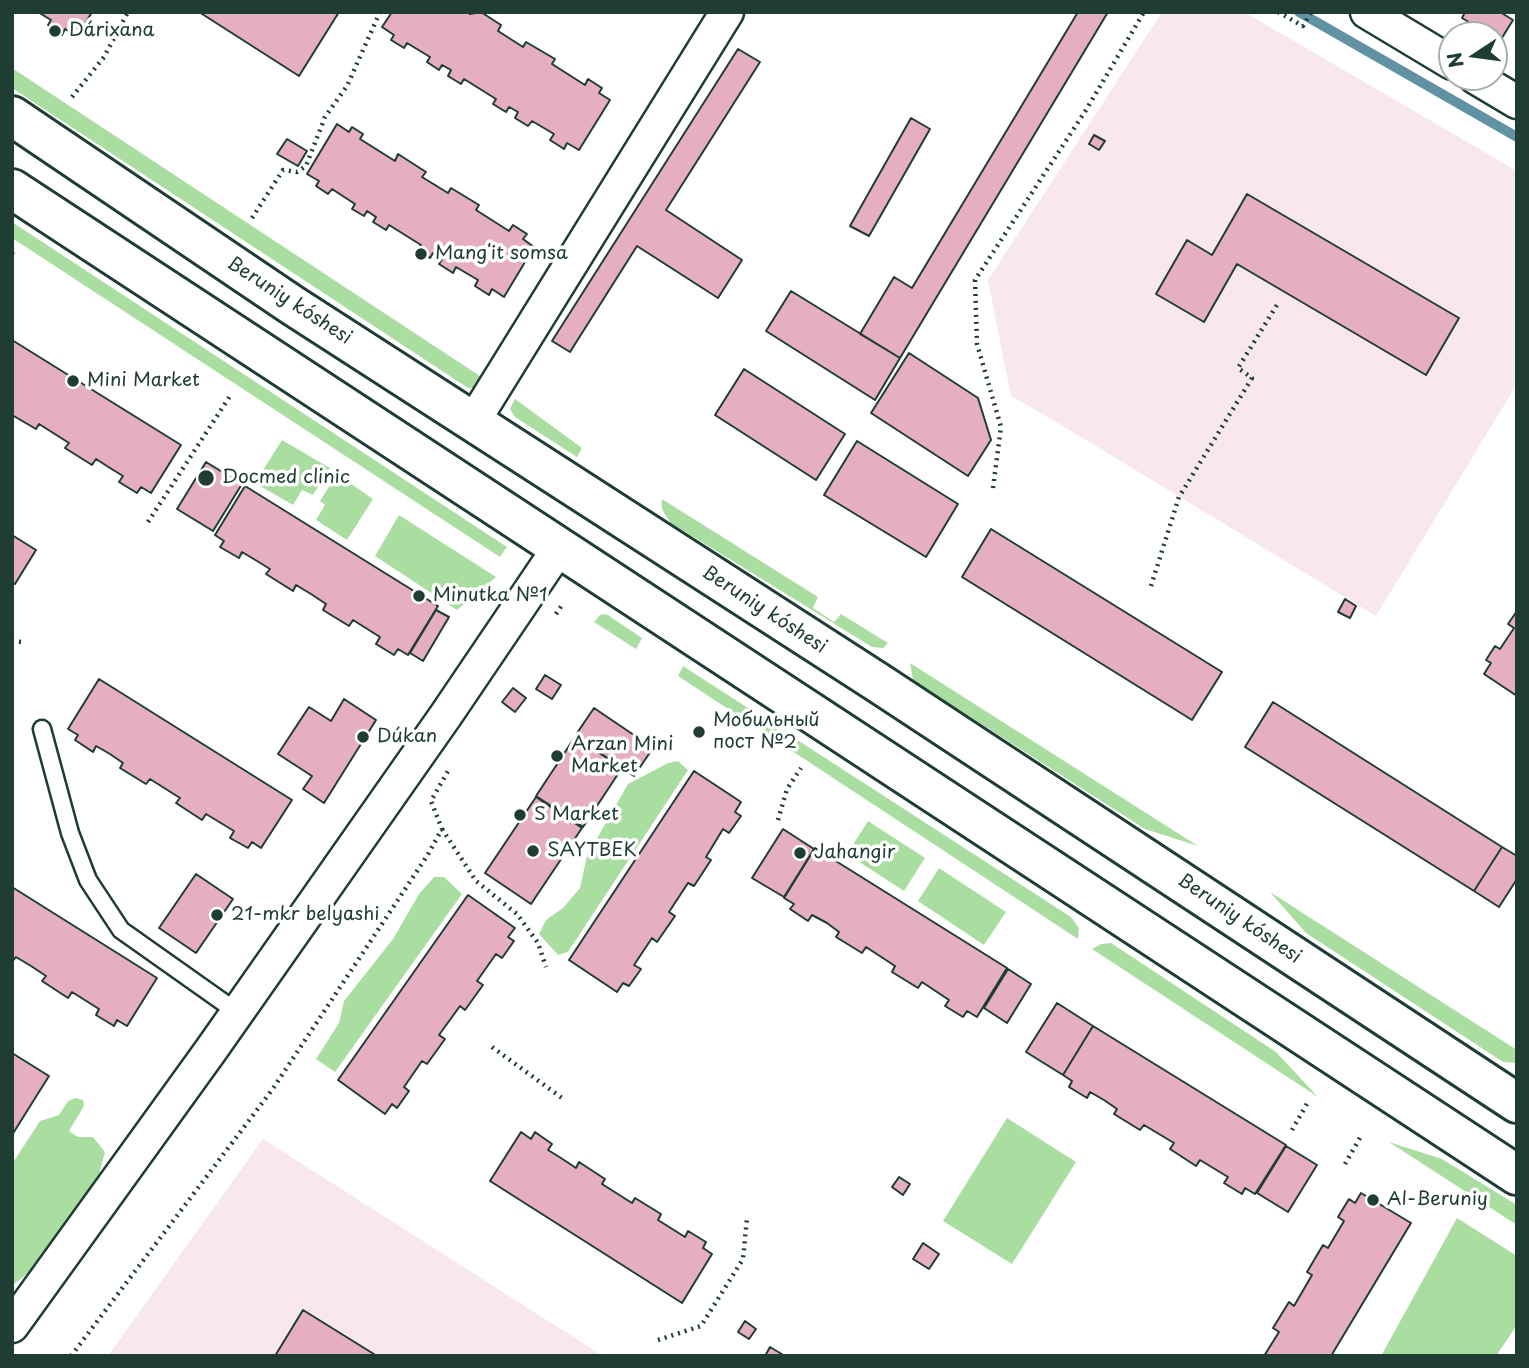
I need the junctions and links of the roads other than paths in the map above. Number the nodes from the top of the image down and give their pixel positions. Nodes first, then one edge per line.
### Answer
1 (727, 12) edge
2 (1367, 12) edge
3 (1438, 55) edge
4 (1499, 91) edge
5 (1517, 102) edge
6 (12, 116) edge
7 (12, 189) edge
8 (292, 304) junction
9 (260, 351) junction
10 (473, 422) junction
11 (559, 548) junction
12 (42, 729) dead end
13 (237, 1012) junction
14 (1517, 1103) edge
15 (1517, 1175) edge
16 (12, 1326) edge

1 - 10 street
2 - 3 street
4 - 5 street
6 - 8 main road, Beruniy kóshesi
7 - 9 main road
8 - 9 main road
8 - 10 main road, Beruniy kóshesi
9 - 11 main road
10 - 14 main road, Beruniy kóshesi
11 - 13 street
11 - 15 main road
12 - 13 lane
13 - 16 street

